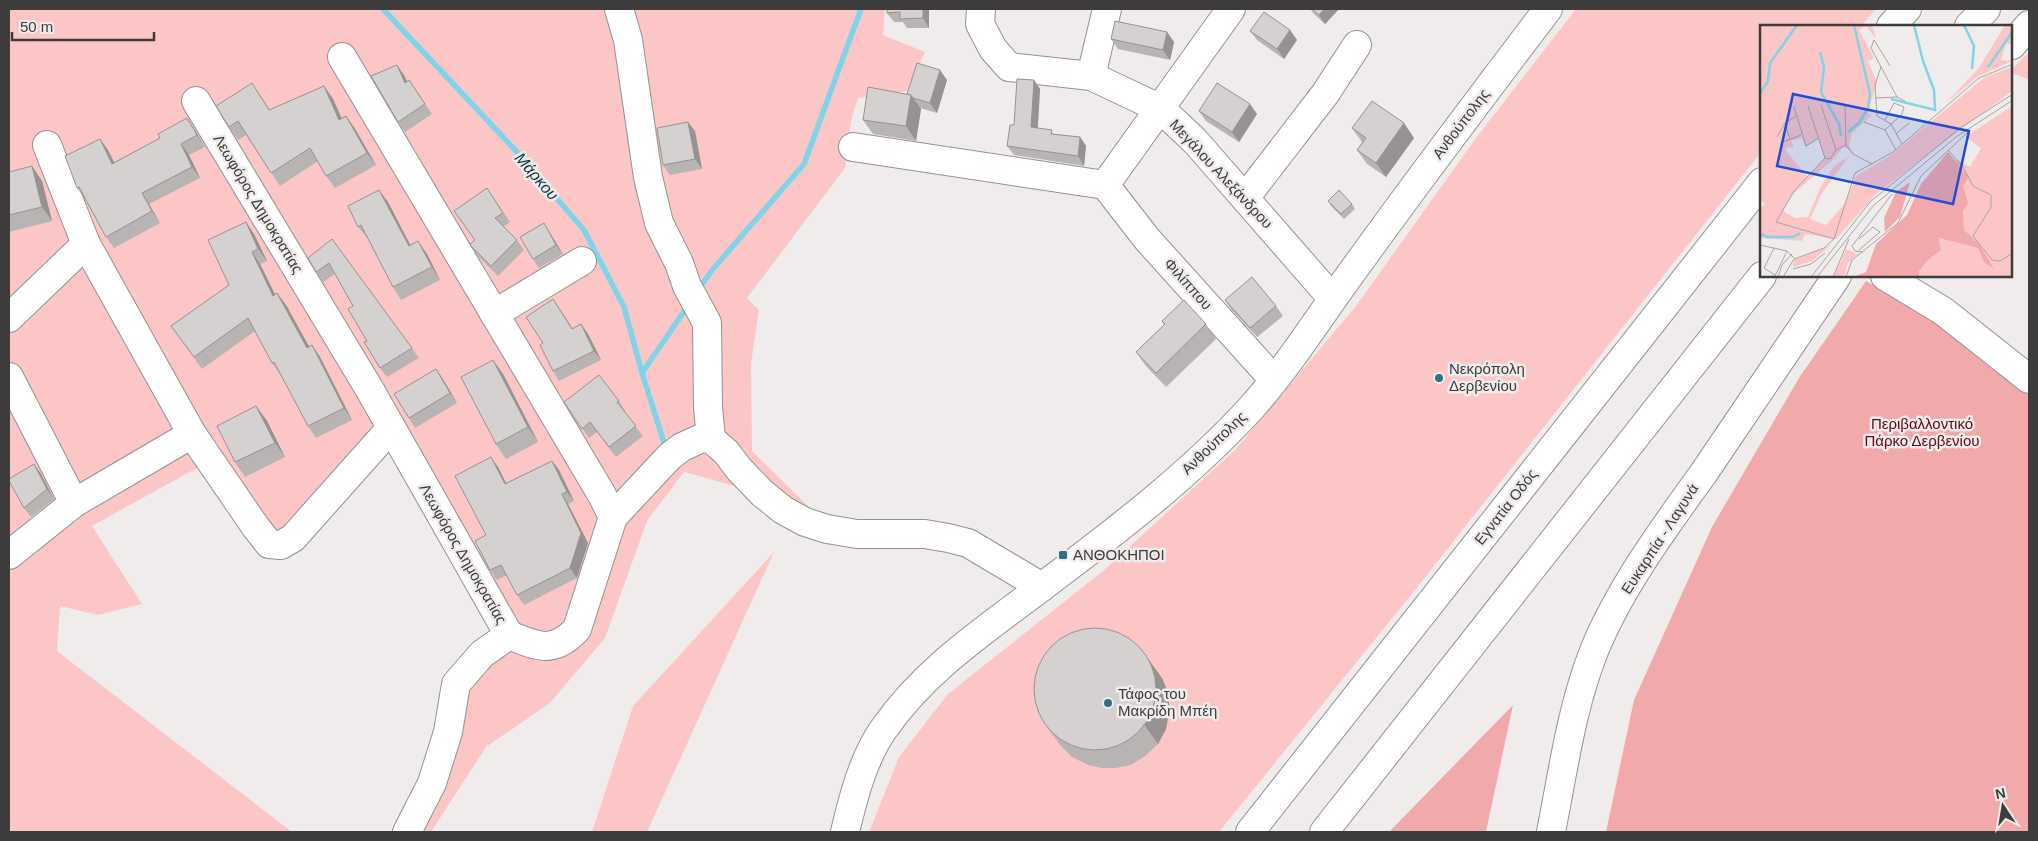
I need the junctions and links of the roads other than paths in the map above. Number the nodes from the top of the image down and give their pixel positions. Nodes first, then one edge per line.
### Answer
1 (618, 9) edge
2 (981, 9) edge
3 (1107, 9) edge
4 (1230, 9) edge
5 (1548, 9) edge
6 (1907, 9) edge
7 (1986, 9) edge
8 (1893, 25) edge
9 (1970, 25) edge
10 (2029, 25) edge
11 (2013, 44) edge
12 (1357, 45) dead end
13 (342, 57) dead end
14 (1091, 76) junction
15 (196, 102) dead end
16 (1161, 109) junction
17 (47, 145) dead end
18 (852, 146) dead end
19 (1105, 185) junction
20 (1760, 185) edge
21 (1245, 198) junction
22 (86, 244) junction
23 (582, 261) dead end
24 (1760, 278) edge
25 (1836, 278) edge
26 (1888, 278) edge
27 (1332, 298) junction
28 (494, 314) junction
29 (9, 318) edge
30 (9, 377) edge
31 (2029, 379) edge
32 (1274, 380) junction
33 (391, 428) junction
34 (192, 434) junction
35 (711, 439) junction
36 (74, 503) junction
37 (613, 516) junction
38 (9, 555) edge
39 (1042, 587) junction
40 (510, 635) junction
41 (407, 832) edge
42 (845, 832) edge
43 (1250, 832) edge
44 (1324, 832) edge
45 (1551, 832) edge

1 - 35 main road
2 - 14 main road, Μεγάλου Αλεξάνδρου
3 - 14 main road
4 - 16 main road
5 - 27 main road, Ανθούπολης
6 - 8 main road
7 - 9 main road
10 - 11 main road
12 - 21 main road
13 - 28 main road
14 - 16 main road, Μεγάλου Αλεξάνδρου
15 - 33 main road, Λεωφόρος Δημοκρατίας
16 - 19 main road
16 - 21 main road, Μεγάλου Αλεξάνδρου
17 - 22 main road
18 - 19 main road
19 - 32 main road, Φιλίππου
20 - 43 main road, Εγνατία Οδός
21 - 27 main road, Μεγάλου Αλεξάνδρου
22 - 29 main road
22 - 34 main road
23 - 28 main road
24 - 44 main road
25 - 45 main road, Ευκαρπία - Λαγυνά
26 - 31 main road
27 - 32 main road, Ανθούπολης
28 - 37 main road
30 - 36 main road
32 - 39 main road, Ανθούπολης
33 - 34 main road
33 - 40 main road, Λεωφόρος Δημοκρατίας
34 - 36 main road
35 - 37 main road, Λεωφόρος Δημοκρατίας
35 - 39 main road
36 - 38 main road
37 - 40 main road, Λεωφόρος Δημοκρατίας
39 - 42 main road, Ανθούπολης
40 - 41 main road

